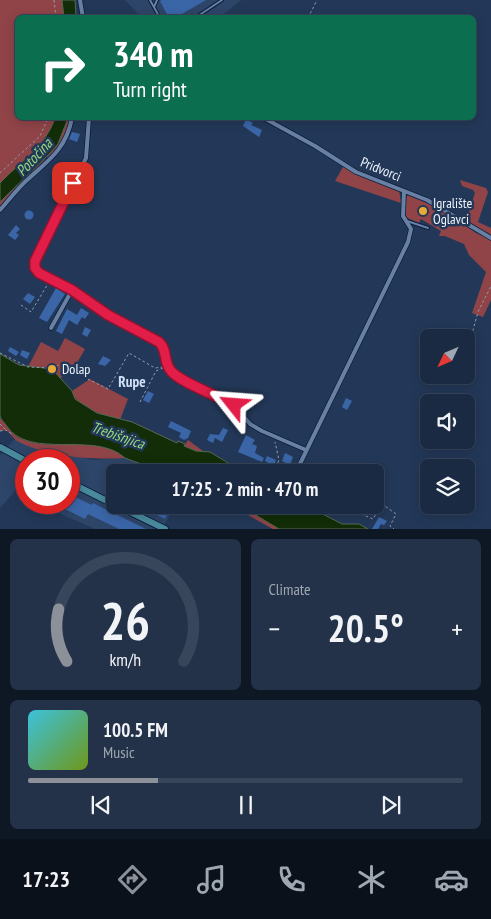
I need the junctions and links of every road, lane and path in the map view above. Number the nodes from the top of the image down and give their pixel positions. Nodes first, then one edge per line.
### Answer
1 (54, 0) edge
2 (80, 0) edge
3 (150, 0) edge
4 (158, 0) edge
5 (222, 0) edge
6 (317, 0) edge
7 (154, 7) junction
8 (56, 15) edge
9 (82, 15) edge
10 (158, 15) edge
11 (200, 15) edge
12 (310, 15) edge
13 (47, 120) edge
14 (71, 120) edge
15 (89, 120) edge
16 (268, 120) edge
17 (0, 173) edge
18 (404, 191) junction
19 (0, 210) edge
20 (403, 216) junction
21 (428, 228) dead end
22 (491, 238) edge
23 (51, 279) junction
24 (491, 286) edge
25 (72, 290) junction
26 (21, 305) dead end
27 (50, 328) dead end
28 (473, 329) edge
29 (0, 353) edge
30 (168, 367) junction
31 (140, 402) dead end
32 (4, 423) dead end
33 (0, 424) edge
34 (3, 426) junction
35 (6, 430) junction
36 (0, 431) edge
37 (13, 435) dead end
38 (274, 437) junction
39 (0, 447) edge
40 (306, 450) junction
41 (15, 455) edge
42 (277, 464) edge
43 (300, 464) edge
44 (80, 488) edge
45 (106, 500) edge
46 (384, 505) edge
47 (134, 514) edge
48 (362, 514) edge
49 (376, 514) edge
50 (165, 529) edge
51 (394, 529) edge

1 - 8 path
2 - 9 street
3 - 7 lane
4 - 7 lane
5 - 11 lane
6 - 12 path
7 - 10 lane
13 - 17 path
14 - 19 street
15 - 23 street
16 - 18 street, Pridvorci
18 - 20 street
18 - 22 street, Pridvorci
20 - 21 lane
20 - 40 street
23 - 25 street
23 - 26 path
24 - 28 path
25 - 27 street
25 - 30 street
29 - 30 path
30 - 31 path
30 - 38 street
32 - 34 path
33 - 34 path
34 - 35 path
35 - 36 path
35 - 37 path
38 - 40 street
38 - 42 path
39 - 41 main road
40 - 43 street
44 - 45 main road
46 - 51 path
47 - 50 main road
48 - 49 path

